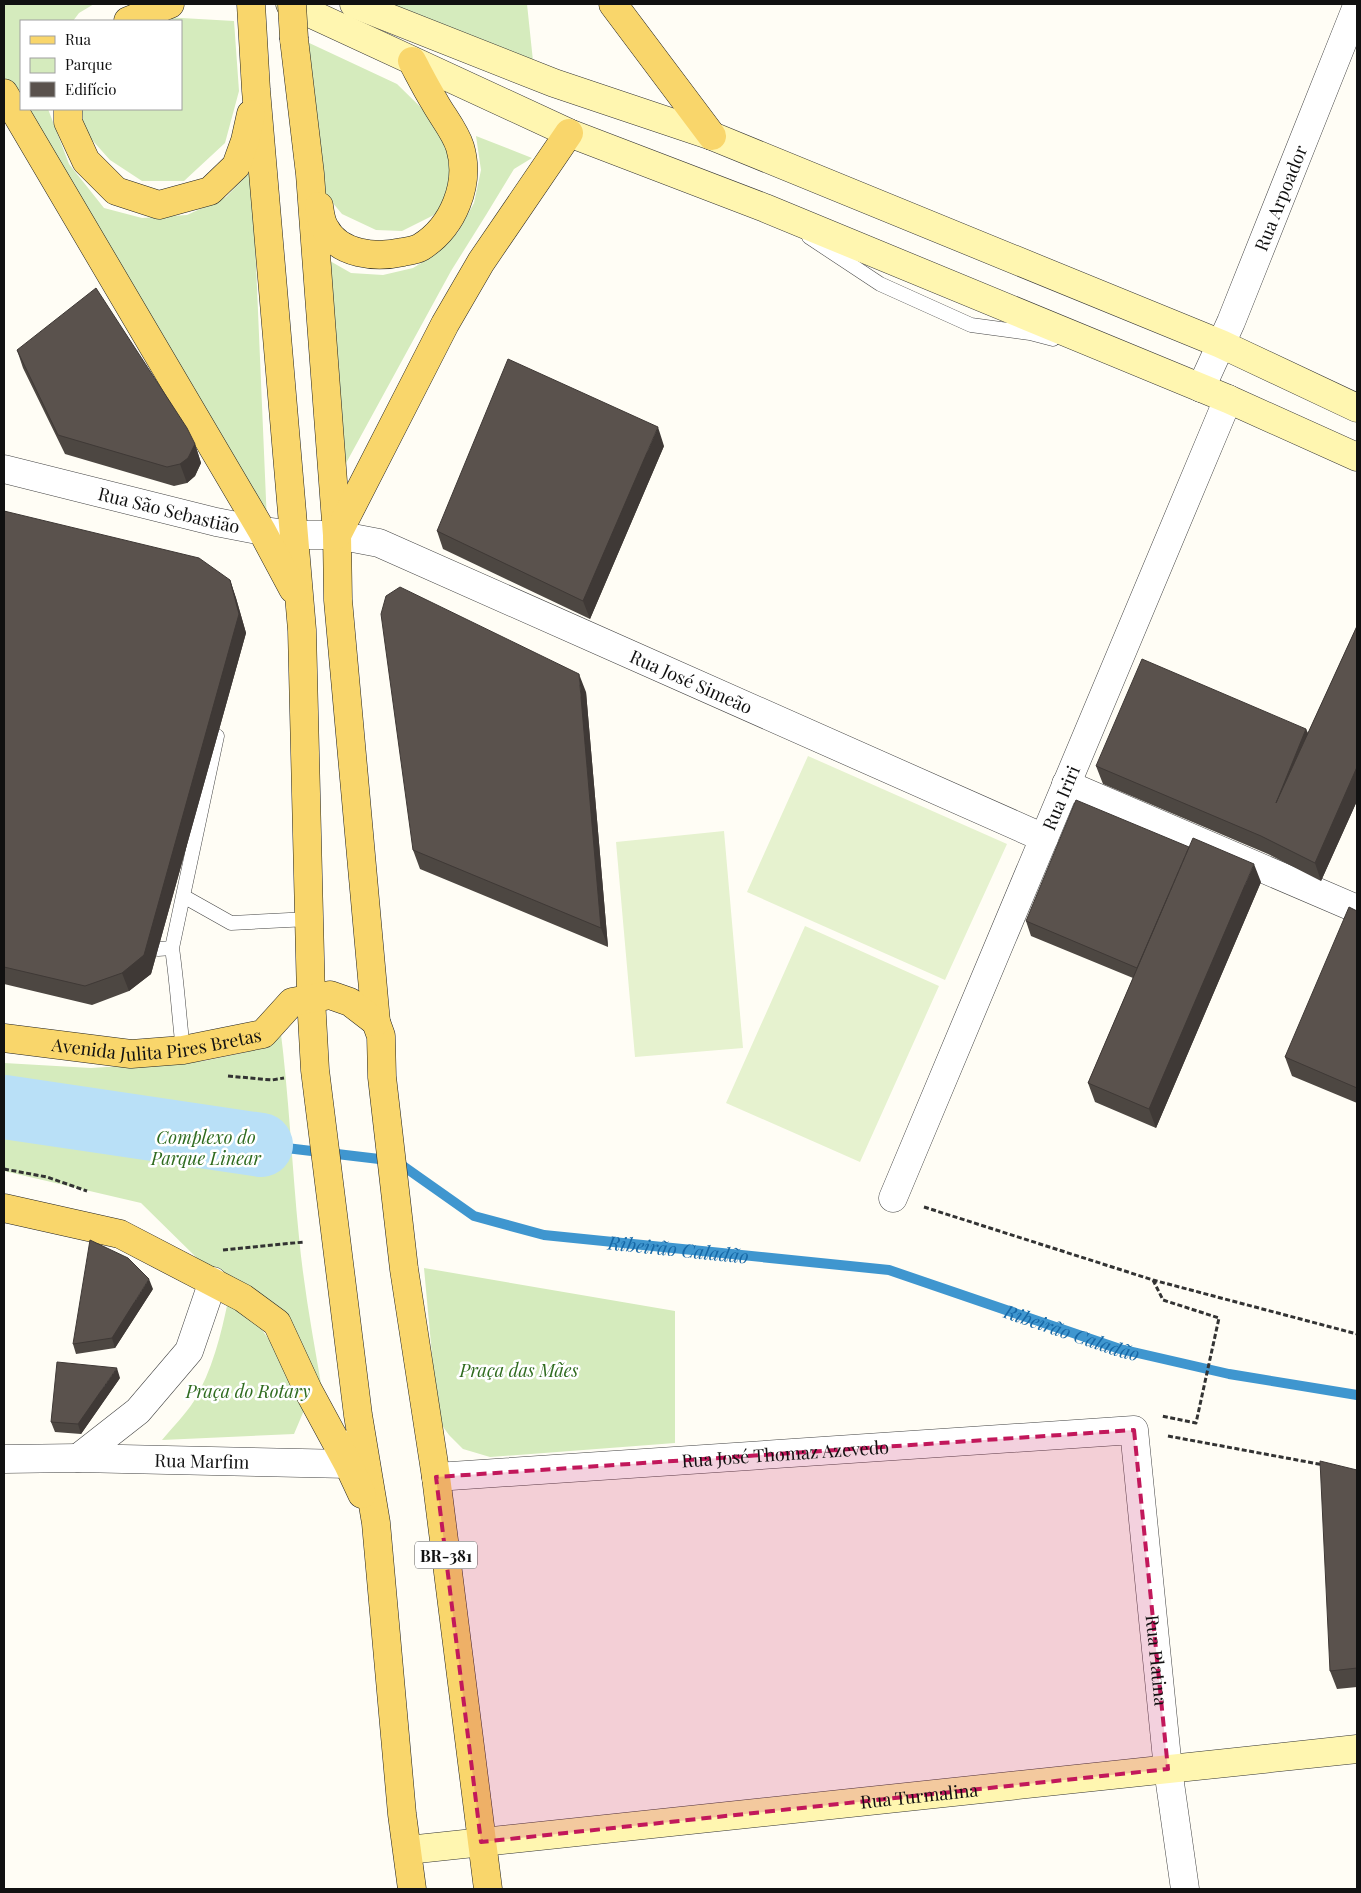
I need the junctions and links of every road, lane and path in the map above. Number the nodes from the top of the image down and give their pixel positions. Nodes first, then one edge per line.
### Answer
1 (170, 4) edge
2 (251, 4) edge
3 (291, 4) edge
4 (354, 4) edge
5 (613, 4) edge
6 (1357, 6) edge
7 (130, 20) edge
8 (412, 61) junction
9 (256, 90) junction
10 (4, 93) edge
11 (68, 110) edge
12 (569, 133) junction
13 (712, 136) junction
14 (310, 174) junction
15 (1221, 344) junction
16 (1201, 388) junction
17 (1228, 399) junction
18 (1357, 408) edge
19 (1357, 457) edge
20 (4, 469) edge
21 (262, 531) junction
22 (337, 534) junction
23 (294, 535) junction
24 (298, 600) junction
25 (217, 736) dead end
26 (1066, 784) junction
27 (1044, 838) junction
28 (183, 896) junction
29 (1357, 909) edge
30 (309, 919) junction
31 (301, 1000) junction
32 (376, 1022) junction
33 (4, 1038) edge
34 (183, 1050) junction
35 (893, 1198) joint
36 (4, 1208) edge
37 (1153, 1280) junction
38 (213, 1281) junction
39 (1357, 1334) edge
40 (358, 1414) junction
41 (1196, 1423) dead end
42 (1134, 1430) junction
43 (78, 1458) junction
44 (4, 1459) edge
45 (348, 1464) junction
46 (1330, 1467) edge
47 (436, 1477) junction
48 (376, 1523) junction
49 (1357, 1749) edge
50 (1168, 1768) junction
51 (482, 1842) junction
52 (408, 1850) junction
53 (412, 1889) edge
54 (488, 1889) edge
55 (1185, 1889) edge

1 - 7 main road
2 - 9 main road
3 - 8 main road
3 - 14 main road, bridge
4 - 13 main road
5 - 13 main road
6 - 15 street, Rua Arpoador
8 - 12 main road
8 - 14 main road
9 - 11 main road
9 - 23 main road
10 - 21 main road
12 - 16 main road
12 - 22 main road
13 - 15 main road
14 - 22 main road
15 - 16 street, Rua Arpoador
15 - 18 main road
16 - 17 main road
17 - 19 main road
17 - 26 street, Rua Iriri
20 - 21 street, Rua São Sebastião
21 - 23 street, Rua São Sebastião
21 - 24 main road
22 - 23 street, Rua São Sebastião
22 - 27 street, Rua José Simeão
22 - 32 main road
23 - 24 main road
24 - 30 main road
25 - 28 lane
26 - 27 street, Rua Iriri
26 - 29 street
27 - 35 street, Rua Iriri
28 - 30 lane
28 - 34 lane
30 - 31 main road
31 - 32 main road
31 - 34 main road, Avenida Julita Pires Bretas
31 - 40 main road
32 - 47 main road, BR-381
33 - 34 main road, Avenida Julita Pires Bretas
35 - 37 path
36 - 38 main road
37 - 39 path
37 - 41 path
38 - 43 street
38 - 45 main road
40 - 45 street
40 - 48 main road
42 - 46 path
42 - 47 street, Rua José Thomaz Azevedo
42 - 50 street, Rua Platina
43 - 44 street, Rua Marfim
43 - 45 street, Rua Marfim
45 - 48 main road
47 - 51 main road, BR-381
48 - 52 main road
49 - 50 main road, Rua Turmalina
50 - 51 main road, Rua Turmalina
50 - 55 street, Rua Platina
51 - 52 main road, Rua Turmalina
51 - 54 main road, BR-381
52 - 53 main road

